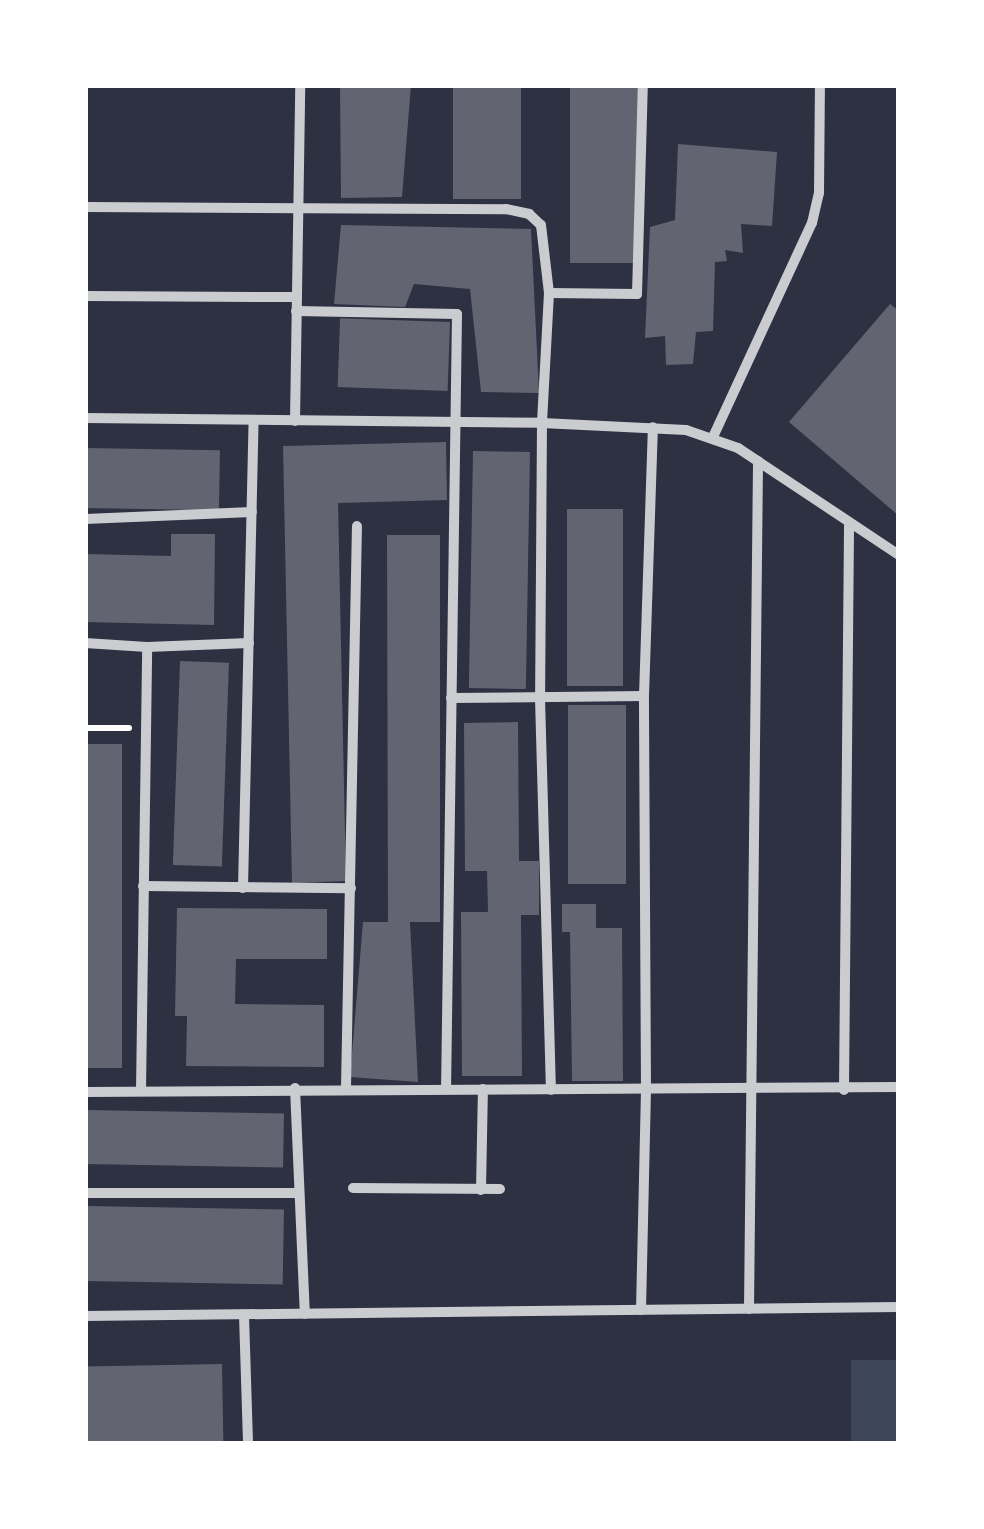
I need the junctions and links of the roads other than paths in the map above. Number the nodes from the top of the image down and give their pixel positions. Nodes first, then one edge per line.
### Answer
1 (300, 85) edge
2 (643, 85) edge
3 (820, 85) edge
4 (297, 207) junction
5 (85, 208) edge
6 (549, 293) junction
7 (85, 296) edge
8 (297, 296) junction
9 (296, 311) junction
10 (85, 418) edge
11 (254, 420) junction
12 (295, 421) junction
13 (542, 423) junction
14 (454, 424) junction
15 (653, 427) junction
16 (713, 436) junction
17 (758, 460) junction
18 (252, 512) junction
19 (85, 519) edge
20 (358, 526) dead end
21 (848, 526) junction
22 (899, 555) edge
23 (85, 643) edge
24 (249, 643) junction
25 (147, 647) junction
26 (644, 696) junction
27 (451, 698) junction
28 (540, 698) junction
29 (143, 886) junction
30 (243, 888) junction
31 (351, 888) junction
32 (346, 1087) junction
33 (899, 1087) edge
34 (295, 1088) junction
35 (446, 1089) junction
36 (483, 1090) junction
37 (551, 1090) junction
38 (646, 1090) junction
39 (751, 1090) junction
40 (844, 1090) junction
41 (141, 1091) junction
42 (85, 1092) edge
43 (353, 1188) dead end
44 (500, 1189) dead end
45 (481, 1190) junction
46 (85, 1193) edge
47 (300, 1193) junction
48 (899, 1307) edge
49 (749, 1309) junction
50 (641, 1310) junction
51 (304, 1314) junction
52 (244, 1315) junction
53 (85, 1316) edge
54 (248, 1444) edge

1 - 4 street
2 - 6 street
3 - 16 street
4 - 5 street
4 - 6 street
4 - 8 street
6 - 13 street
7 - 8 street
8 - 9 street
9 - 12 street
9 - 14 street
10 - 11 street
11 - 12 street
11 - 18 street
12 - 14 street
13 - 14 street
13 - 15 street
13 - 28 street
14 - 27 street
15 - 16 street
15 - 26 street
16 - 17 street
17 - 21 street
17 - 39 street
18 - 19 street
18 - 24 street
20 - 31 street
21 - 22 street
21 - 40 street
23 - 25 street
24 - 25 street
24 - 30 street
25 - 29 street
26 - 28 street
26 - 38 street
27 - 28 street
27 - 35 street
28 - 37 street
29 - 30 street
29 - 41 street
30 - 31 street
31 - 32 street
32 - 34 street
32 - 35 street
33 - 40 street
34 - 41 street
34 - 47 street
35 - 36 street
36 - 37 street
36 - 45 street
37 - 38 street
38 - 39 street
38 - 50 street
39 - 40 street
39 - 49 street
41 - 42 street
43 - 45 street
44 - 45 street
46 - 47 street
47 - 51 street
48 - 49 street
49 - 50 street
50 - 51 street
51 - 52 street
52 - 53 street
52 - 54 street

